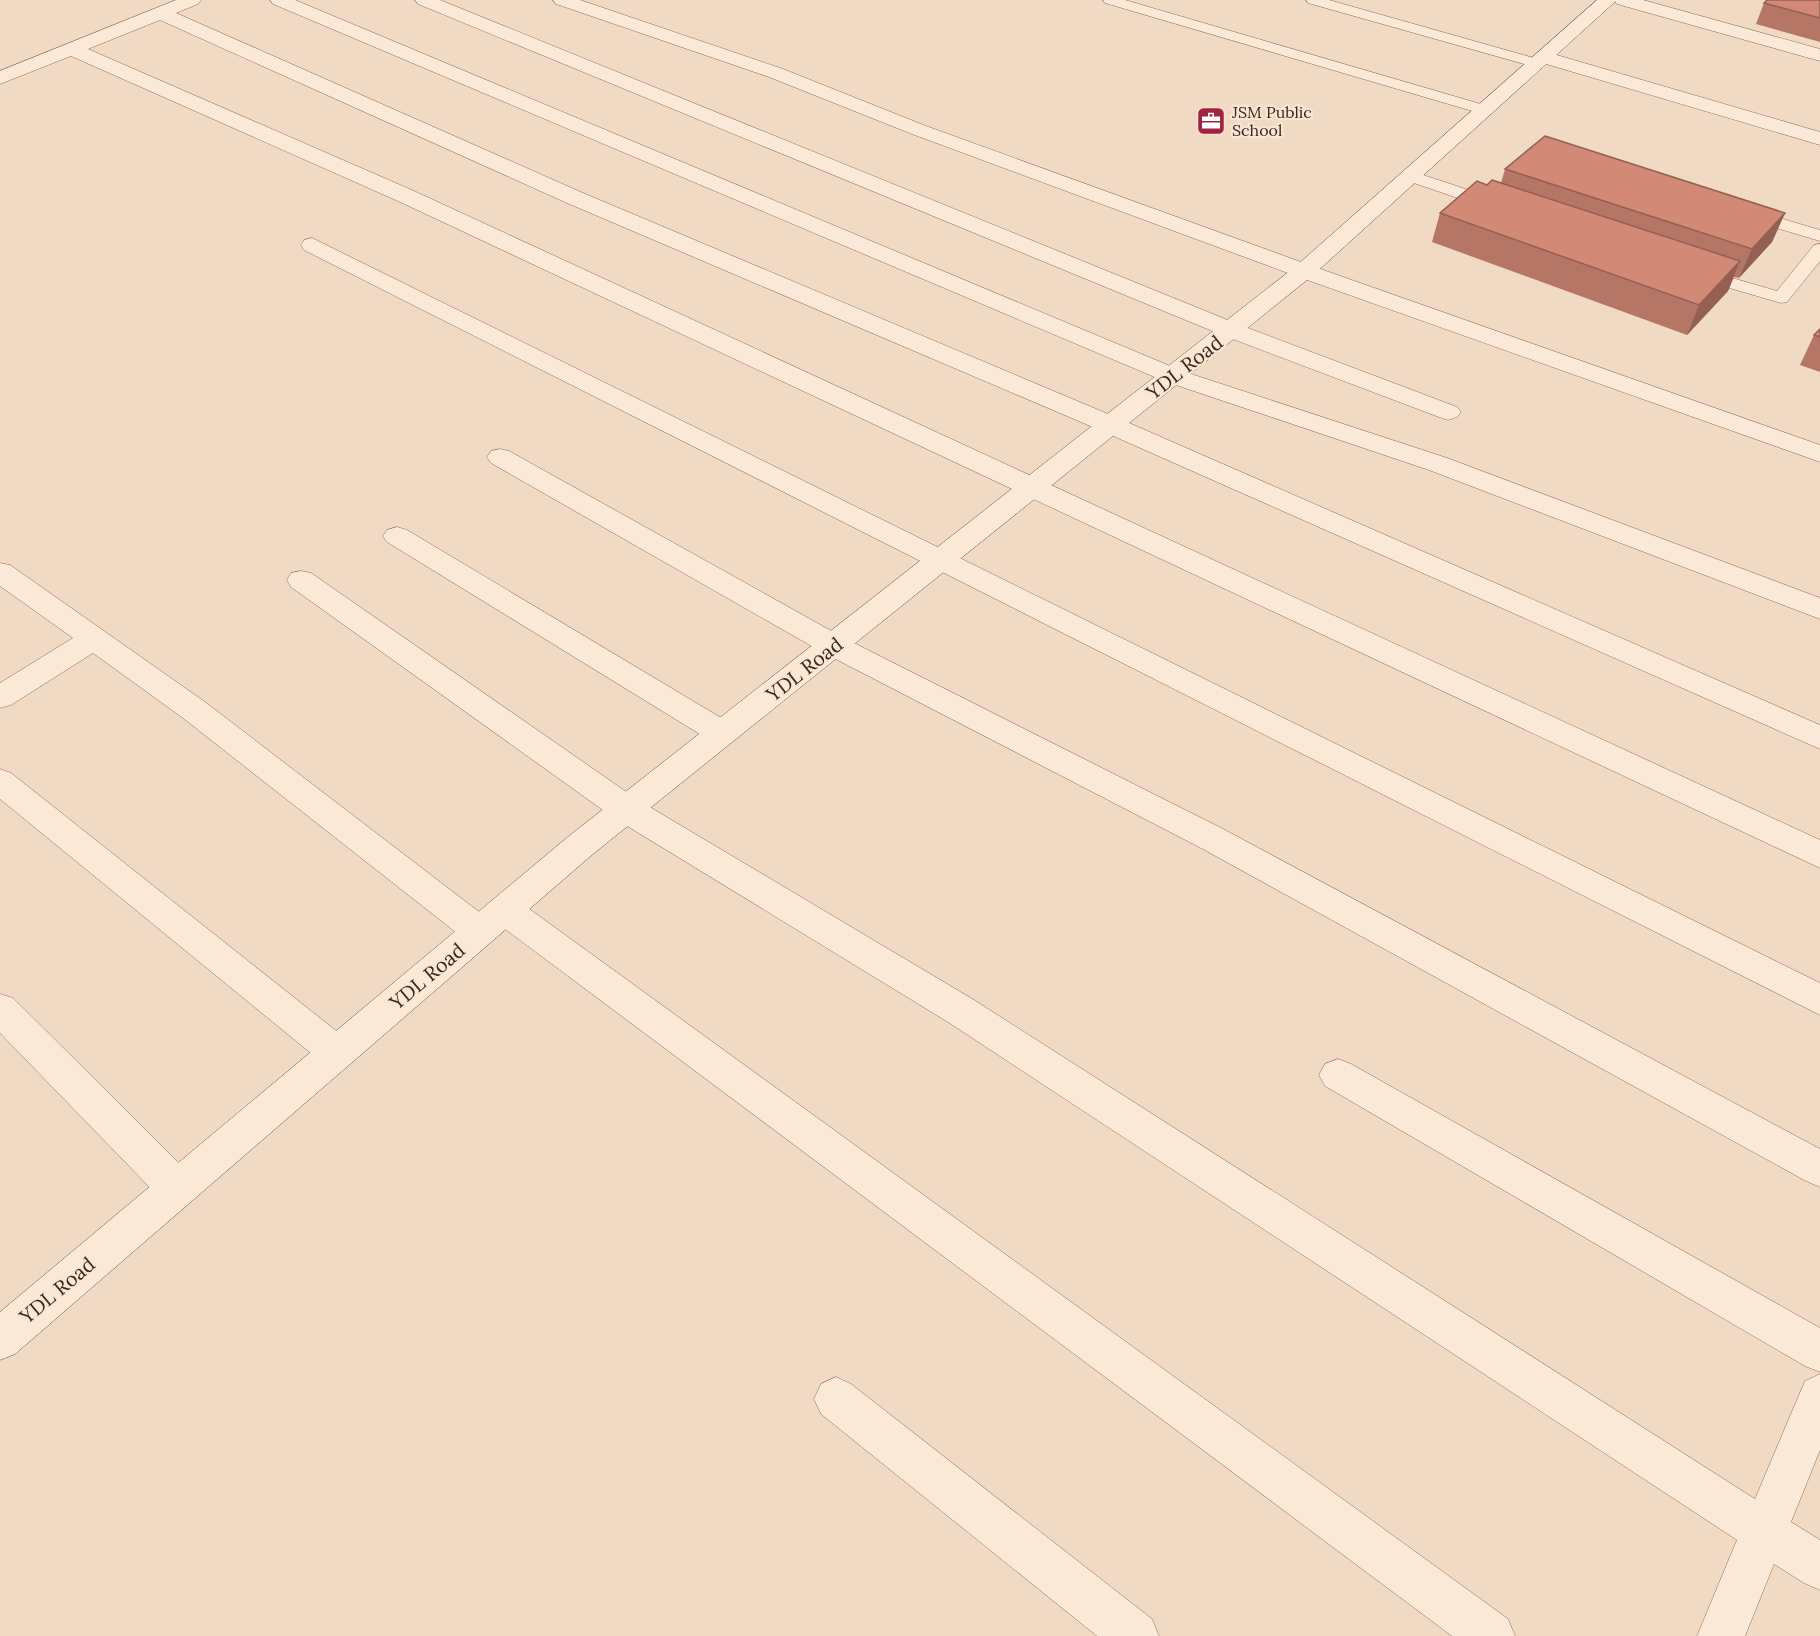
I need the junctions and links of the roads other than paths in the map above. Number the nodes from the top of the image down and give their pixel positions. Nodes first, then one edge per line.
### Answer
1 (192, 0) edge
2 (279, 0) edge
3 (424, 0) edge
4 (562, 0) edge
5 (1110, 0) edge
6 (1313, 0) edge
7 (1608, 0) edge
8 (1623, 0) edge
9 (160, 13) junction
10 (72, 49) junction
11 (1820, 55) edge
12 (1540, 60) junction
13 (0, 78) edge
14 (1485, 110) junction
15 (1820, 139) edge
16 (1411, 176) junction
17 (1727, 207) edge
18 (1516, 212) edge
19 (1820, 236) edge
20 (312, 244) dead end
21 (1820, 249) edge
22 (1683, 268) edge
23 (1305, 271) junction
24 (1231, 330) junction
25 (1173, 376) junction
26 (1448, 412) dead end
27 (1111, 425) junction
28 (1820, 454) edge
29 (500, 457) dead end
30 (1031, 489) junction
31 (397, 536) dead end
32 (940, 561) junction
33 (0, 572) edge
34 (301, 580) dead end
35 (1820, 609) edge
36 (94, 639) junction
37 (833, 645) junction
38 (0, 697) edge
39 (722, 733) junction
40 (1820, 738) edge
41 (0, 781) edge
42 (627, 809) junction
43 (1820, 855) edge
44 (492, 921) junction
45 (1820, 1000) edge
46 (0, 1009) edge
47 (336, 1052) junction
48 (1338, 1075) dead end
49 (1820, 1168) edge
50 (177, 1188) junction
51 (0, 1338) edge
52 (1820, 1351) edge
53 (1820, 1396) edge
54 (836, 1399) dead end
55 (1764, 1531) junction
56 (1820, 1567) edge
57 (1135, 1636) edge
58 (1491, 1636) edge
59 (1721, 1636) edge

1 - 9 street
2 - 25 street
3 - 24 street
4 - 23 street
5 - 14 lane
6 - 12 lane
7 - 12 street, YDL Road
8 - 11 street
9 - 10 street
9 - 27 street
10 - 13 street
10 - 30 street
12 - 14 street, YDL Road
12 - 15 street
14 - 16 street, YDL Road
16 - 18 lane
16 - 23 street, YDL Road
17 - 19 lane
20 - 32 street
21 - 22 lane
23 - 24 street, YDL Road
23 - 28 street
24 - 25 street, YDL Road
24 - 26 street
25 - 27 street, YDL Road
25 - 35 street
27 - 30 street, YDL Road
27 - 40 street
29 - 37 street
30 - 32 street, YDL Road
30 - 43 street
31 - 39 street
32 - 37 street, YDL Road
32 - 45 street
33 - 36 street
34 - 42 street
36 - 38 street
36 - 44 street
37 - 39 street, YDL Road
37 - 49 street
39 - 42 street, YDL Road
41 - 47 street
42 - 44 street, YDL Road
42 - 55 street
44 - 47 street, YDL Road
44 - 58 street
46 - 50 street
47 - 50 street, YDL Road
48 - 52 street
50 - 51 street, YDL Road
53 - 55 street
54 - 57 street
55 - 56 street
55 - 59 street

